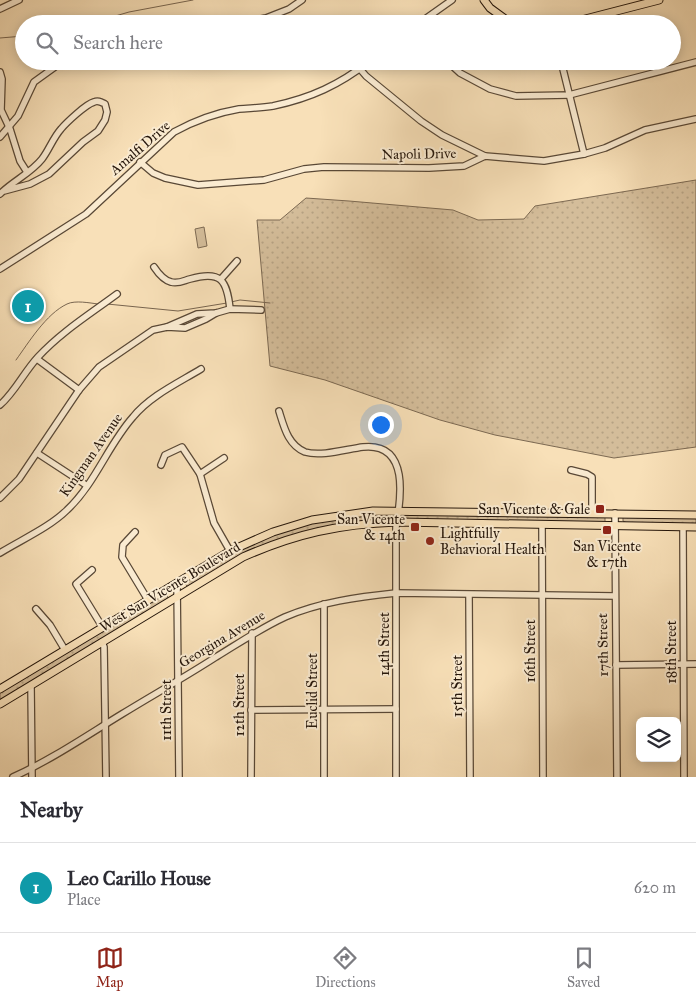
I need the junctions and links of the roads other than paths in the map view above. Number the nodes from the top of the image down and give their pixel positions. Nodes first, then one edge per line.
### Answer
1 (18, 0) edge
2 (302, 0) edge
3 (452, 0) edge
4 (484, 0) edge
5 (658, 0) edge
6 (0, 9) edge
7 (274, 15) edge
8 (431, 15) edge
9 (500, 15) edge
10 (600, 15) edge
11 (696, 62) edge
12 (681, 66) edge
13 (51, 70) edge
14 (358, 70) edge
15 (361, 70) edge
16 (457, 70) edge
17 (563, 70) edge
18 (665, 70) edge
19 (0, 72) edge
20 (1, 90) edge
21 (569, 95) junction
22 (696, 118) edge
23 (9, 125) junction
24 (0, 138) edge
25 (584, 154) junction
26 (485, 156) junction
27 (140, 162) junction
28 (28, 172) junction
29 (2, 192) edge
30 (237, 261) dead end
31 (154, 267) dead end
32 (0, 269) edge
33 (220, 279) junction
34 (117, 294) dead end
35 (230, 309) junction
36 (261, 310) dead end
37 (37, 358) junction
38 (201, 369) dead end
39 (79, 390) junction
40 (0, 406) edge
41 (279, 412) dead end
42 (37, 453) junction
43 (224, 458) dead end
44 (161, 465) dead end
45 (571, 470) dead end
46 (200, 474) junction
47 (86, 485) junction
48 (0, 498) edge
49 (399, 511) junction
50 (592, 513) junction
51 (615, 513) junction
52 (696, 515) edge
53 (396, 522) junction
54 (542, 525) junction
55 (615, 525) junction
56 (683, 527) junction
57 (696, 527) edge
58 (135, 532) dead end
59 (230, 551) junction
60 (0, 553) edge
61 (92, 570) dead end
62 (177, 583) junction
63 (396, 593) junction
64 (470, 595) junction
65 (542, 596) junction
66 (615, 596) junction
67 (176, 598) junction
68 (148, 600) junction
69 (324, 604) junction
70 (36, 609) dead end
71 (103, 628) junction
72 (252, 634) junction
73 (102, 642) junction
74 (65, 650) junction
75 (683, 664) junction
76 (696, 664) edge
77 (616, 665) junction
78 (178, 680) junction
79 (31, 686) junction
80 (0, 689) edge
81 (0, 704) edge
82 (396, 709) junction
83 (251, 710) junction
84 (324, 710) junction
85 (106, 724) junction
86 (32, 768) junction
87 (13, 777) edge
88 (32, 777) edge
89 (106, 777) edge
90 (179, 777) edge
91 (252, 777) edge
92 (324, 777) edge
93 (396, 777) edge
94 (470, 777) edge
95 (543, 777) edge
96 (617, 777) edge
97 (684, 777) edge

1 - 6 street
2 - 7 street
3 - 8 street
4 - 9 main road
5 - 10 main road
11 - 12 street
13 - 23 street
14 - 27 street, Amalfi Drive
15 - 26 street
16 - 21 street
17 - 21 street
18 - 21 street
19 - 20 street
20 - 23 street
21 - 25 street
22 - 25 street, Napoli Drive
23 - 24 street
23 - 28 street
25 - 26 street, Napoli Drive
26 - 27 street, Napoli Drive
27 - 32 street, Amalfi Drive
28 - 29 street
28 - 29 street
30 - 33 street
31 - 33 street
33 - 35 street
34 - 37 street
35 - 36 street
35 - 39 street
37 - 39 street
37 - 40 street
38 - 47 street, Kingman Avenue
39 - 42 street
41 - 49 street, 14th Street
42 - 47 street
42 - 48 street
43 - 46 street
44 - 46 street
45 - 50 street
46 - 59 street
47 - 60 street, Kingman Avenue
49 - 50 main road
49 - 53 street, 14th Street
49 - 59 main road
50 - 51 main road
51 - 52 main road
51 - 55 street, 17th Street
53 - 54 main road, West San Vicente Boulevard
53 - 63 street, 14th Street
53 - 67 main road, West San Vicente Boulevard
54 - 55 main road, West San Vicente Boulevard
54 - 65 street, 16th Street
55 - 56 main road, West San Vicente Boulevard
55 - 66 street, 17th Street
56 - 57 main road, West San Vicente Boulevard
56 - 75 street, 18th Street
58 - 68 street
59 - 62 main road
61 - 71 street
62 - 67 street, 11th Street
62 - 68 main road
63 - 64 street, Georgina Avenue
63 - 69 street, Georgina Avenue
63 - 82 street, 14th Street
64 - 65 street, Georgina Avenue
64 - 94 street, 15th Street
65 - 66 street, Georgina Avenue
65 - 95 street, 16th Street
66 - 77 street, 17th Street
67 - 73 main road, West San Vicente Boulevard
67 - 78 street, 11th Street
68 - 71 main road
69 - 72 street, Georgina Avenue
69 - 84 street, Euclid Street
70 - 74 street
71 - 74 main road
72 - 78 street, Georgina Avenue
72 - 83 street, 12th Street
73 - 79 main road, West San Vicente Boulevard
73 - 85 street
74 - 80 main road
75 - 76 street
75 - 77 street
75 - 97 street, 18th Street
77 - 96 street, 17th Street
78 - 85 street, Georgina Avenue
78 - 90 street, 11th Street
79 - 81 main road, West San Vicente Boulevard
79 - 86 street
82 - 84 street
82 - 93 street, 14th Street
83 - 84 street
83 - 91 street, 12th Street
84 - 92 street, Euclid Street
85 - 86 street, Georgina Avenue
85 - 89 street
86 - 87 street, Georgina Avenue
86 - 88 street

